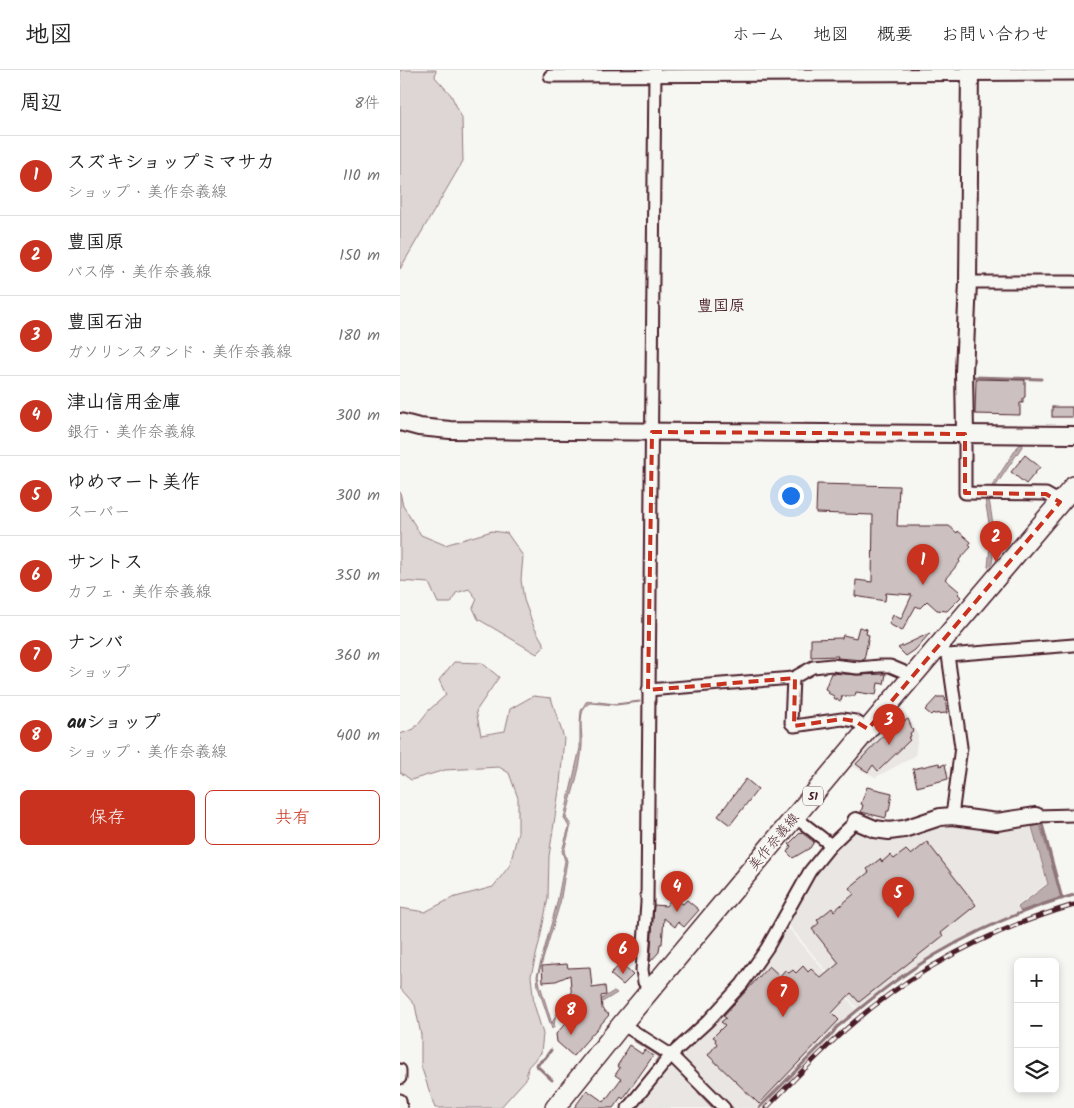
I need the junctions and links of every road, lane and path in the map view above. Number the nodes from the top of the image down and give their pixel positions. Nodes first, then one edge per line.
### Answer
1 (655, 72) edge
2 (970, 72) edge
3 (1074, 74) edge
4 (550, 76) dead end
5 (968, 282) junction
6 (1074, 282) edge
7 (400, 422) edge
8 (652, 432) junction
9 (965, 434) junction
10 (1074, 435) edge
11 (1074, 486) edge
12 (1060, 502) junction
13 (1074, 646) edge
14 (942, 651) junction
15 (911, 677) junction
16 (793, 678) junction
17 (648, 690) junction
18 (868, 729) junction
19 (1074, 815) edge
20 (952, 816) junction
21 (1036, 816) joint
22 (795, 817) junction
23 (856, 821) joint
24 (831, 845) junction
25 (650, 991) junction
26 (622, 1024) junction
27 (671, 1055) junction
28 (400, 1070) edge
29 (400, 1078) edge
30 (400, 1100) edge
31 (401, 1108) edge
32 (555, 1108) edge
33 (628, 1108) edge
34 (724, 1108) edge

1 - 2 street
1 - 4 street
1 - 8 street
2 - 3 street
2 - 5 street
5 - 6 street
5 - 9 street
7 - 8 street
8 - 9 street
8 - 17 street
9 - 10 street
9 - 12 street
11 - 12 main road, 美作奈義線 / 51
12 - 14 main road, 美作奈義線 / 51
13 - 14 street
14 - 15 main road, 美作奈義線 / 51
14 - 20 street
15 - 16 street
15 - 18 main road, 美作奈義線 / 51
16 - 17 street
16 - 18 street
17 - 25 street
18 - 22 main road, 美作奈義線 / 51
19 - 21 street
20 - 21 street
20 - 23 street
22 - 24 street
22 - 25 main road, 美作奈義線 / 51
23 - 24 street
24 - 27 street
25 - 26 main road, 美作奈義線 / 51
26 - 27 street
26 - 32 main road, 美作奈義線 / 51
27 - 33 street
27 - 34 street
28 - 29 street
30 - 31 street

